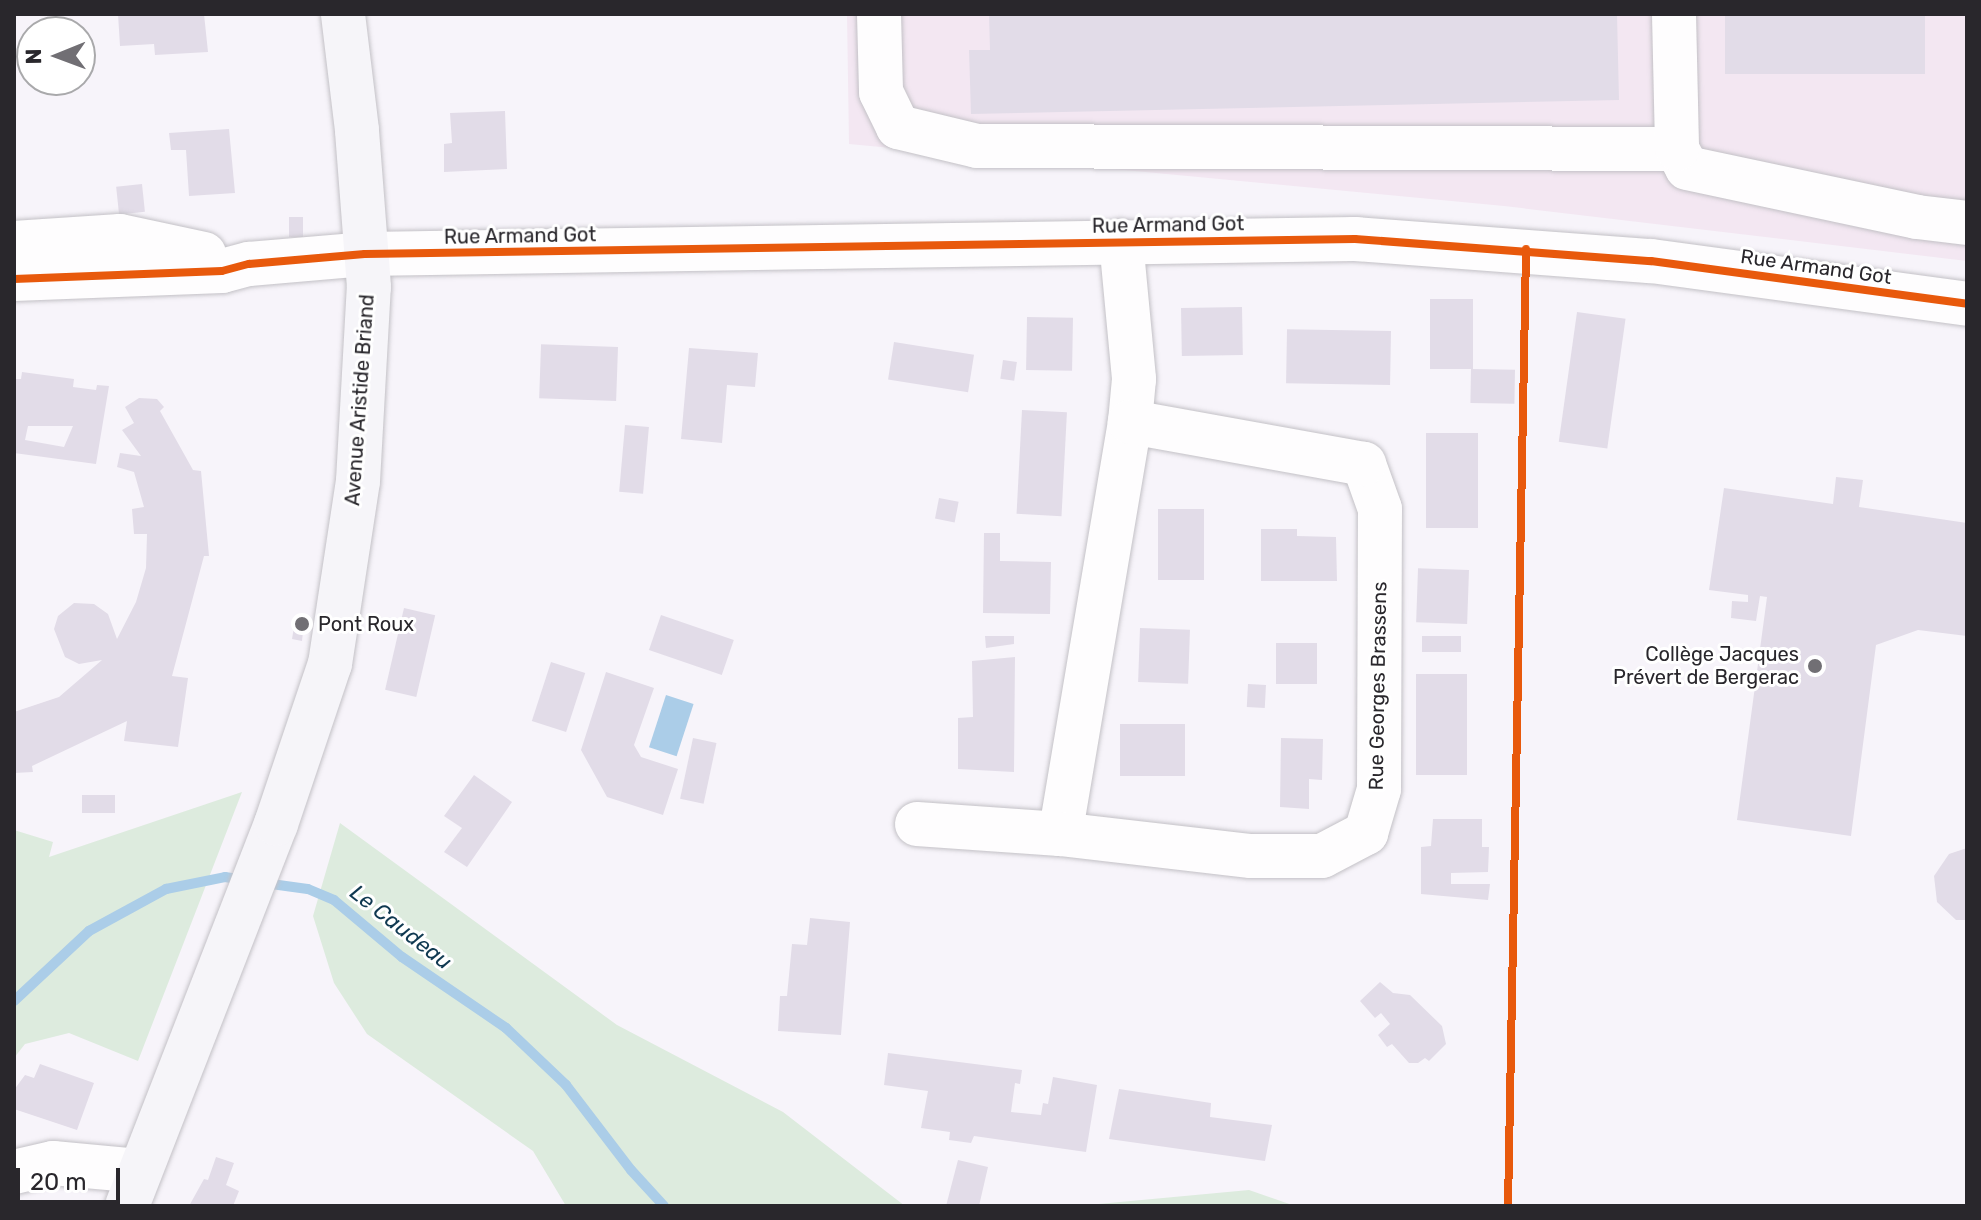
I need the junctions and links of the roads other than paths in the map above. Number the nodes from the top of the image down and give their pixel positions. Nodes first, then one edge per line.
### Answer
1 (343, 14) edge
2 (879, 14) edge
3 (1674, 14) edge
4 (1677, 149) junction
5 (1967, 223) edge
6 (1121, 241) junction
7 (14, 243) edge
8 (365, 254) junction
9 (249, 264) junction
10 (14, 279) edge
11 (1967, 304) edge
12 (1130, 422) junction
13 (917, 824) dead end
14 (1060, 834) junction
15 (14, 1172) edge
16 (133, 1189) edge

1 - 8 main road, Avenue Aristide Briand
2 - 4 street
3 - 4 street
4 - 5 street
6 - 8 street, Rue Armand Got
6 - 11 street, Rue Armand Got
6 - 12 street
7 - 9 street
8 - 9 street, Rue Armand Got
8 - 16 main road, Avenue Aristide Briand
9 - 10 street
12 - 14 street
12 - 14 street, Rue Georges Brassens
13 - 14 street, Rue Georges Brassens
15 - 16 street

